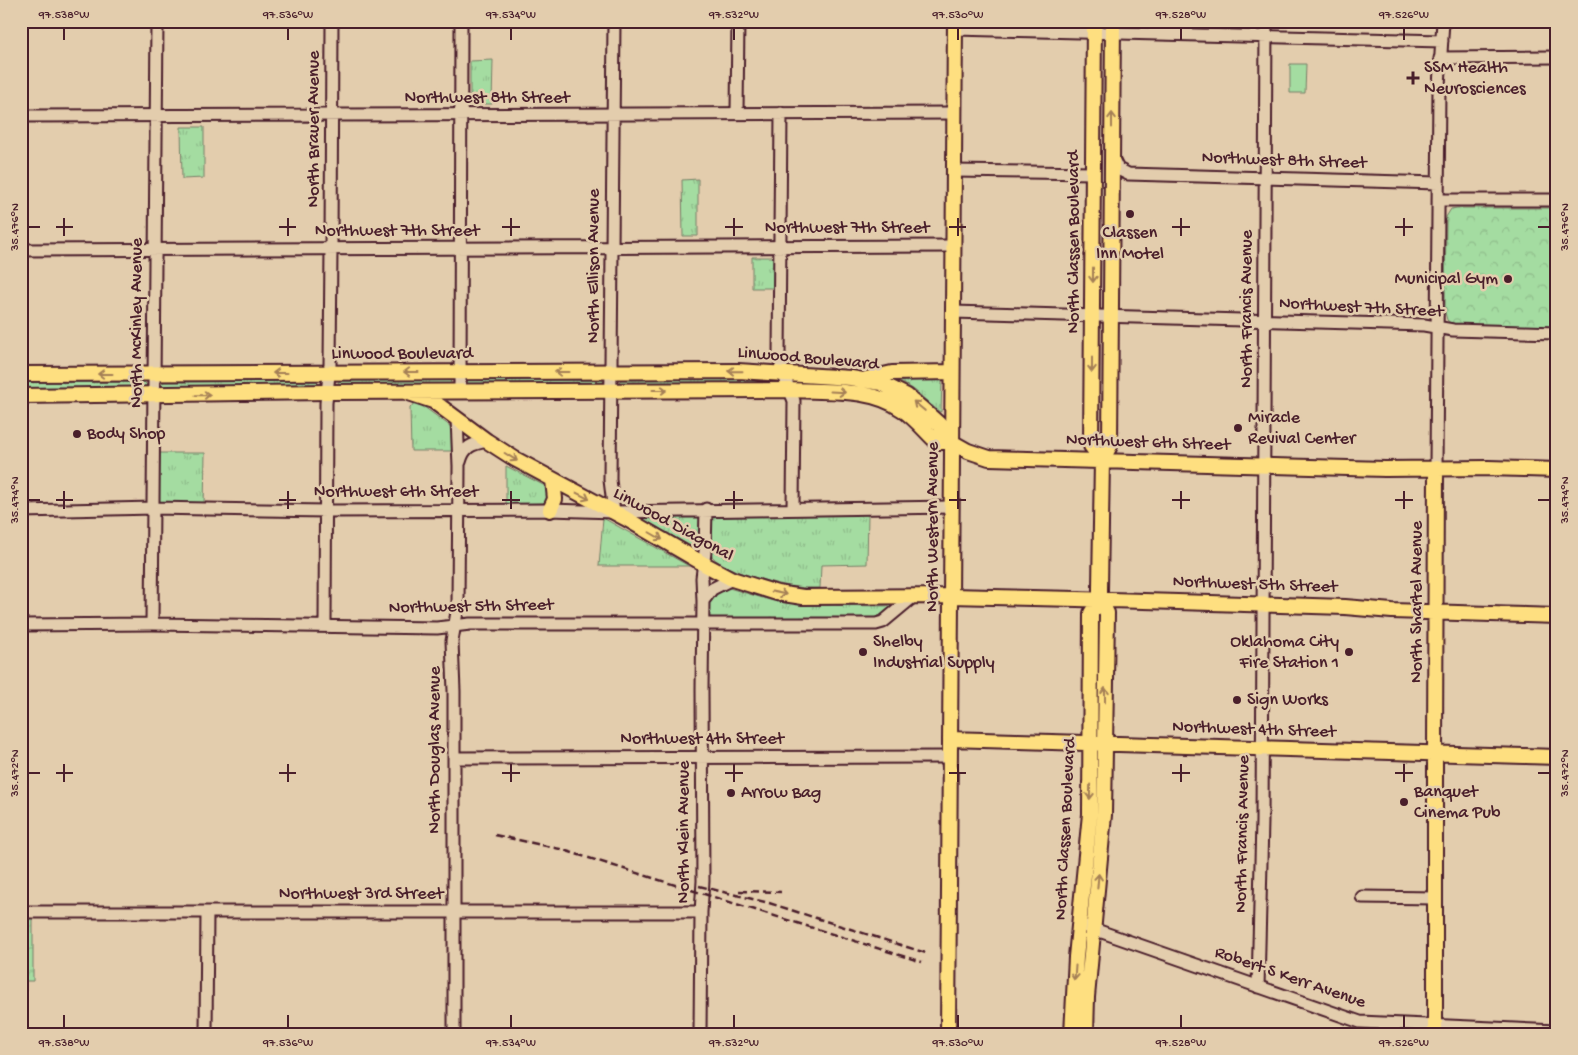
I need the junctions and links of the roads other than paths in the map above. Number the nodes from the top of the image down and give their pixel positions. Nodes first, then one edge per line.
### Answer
1 (157, 21) edge
2 (332, 21) edge
3 (461, 21) edge
4 (614, 21) edge
5 (738, 21) edge
6 (1266, 21) edge
7 (1444, 21) edge
8 (955, 25) edge
9 (1094, 26) edge
10 (1113, 27) edge
11 (1265, 36) junction
12 (1442, 41) junction
13 (1557, 57) edge
14 (1440, 58) junction
15 (737, 113) junction
16 (781, 113) junction
17 (954, 113) junction
18 (614, 114) junction
19 (461, 115) junction
20 (21, 116) edge
21 (156, 116) junction
22 (331, 116) junction
23 (1112, 156) junction
24 (954, 171) junction
25 (1093, 174) junction
26 (1128, 174) junction
27 (1266, 178) junction
28 (1438, 183) junction
29 (1112, 186) junction
30 (1438, 200) junction
31 (1557, 200) edge
32 (780, 246) junction
33 (953, 246) junction
34 (331, 248) junction
35 (611, 248) junction
36 (155, 249) junction
37 (460, 249) junction
38 (21, 250) edge
39 (953, 312) junction
40 (1092, 316) junction
41 (1111, 317) junction
42 (1265, 321) junction
43 (1437, 328) junction
44 (1557, 333) edge
45 (460, 372) junction
46 (611, 372) junction
47 (952, 372) junction
48 (329, 373) junction
49 (783, 373) junction
50 (21, 374) edge
51 (154, 374) junction
52 (865, 380) junction
53 (611, 390) junction
54 (789, 390) junction
55 (327, 392) junction
56 (406, 392) junction
57 (460, 392) junction
58 (21, 396) edge
59 (154, 396) junction
60 (457, 419) junction
61 (487, 441) junction
62 (952, 442) junction
63 (1102, 460) junction
64 (1263, 465) junction
65 (459, 466) junction
66 (1436, 468) junction
67 (1557, 470) edge
68 (553, 480) junction
69 (952, 507) junction
70 (154, 508) junction
71 (793, 508) junction
72 (706, 509) junction
73 (458, 510) junction
74 (550, 510) junction
75 (21, 511) edge
76 (326, 511) junction
77 (614, 512) junction
78 (704, 564) junction
79 (732, 579) junction
80 (951, 596) junction
81 (913, 597) junction
82 (1100, 600) junction
83 (703, 601) junction
84 (1263, 604) junction
85 (1435, 612) junction
86 (1557, 616) edge
87 (152, 624) junction
88 (703, 624) junction
89 (21, 625) edge
90 (325, 626) junction
91 (455, 626) junction
92 (950, 739) junction
93 (1098, 744) junction
94 (1262, 748) junction
95 (1434, 754) junction
96 (702, 757) junction
97 (950, 757) junction
98 (1557, 757) edge
99 (454, 758) junction
100 (1362, 897) dead end
101 (1436, 898) junction
102 (21, 912) edge
103 (207, 912) junction
104 (453, 912) junction
105 (701, 912) junction
106 (1080, 924) junction
107 (1093, 929) junction
108 (1258, 986) junction
109 (1435, 1030) edge
110 (1557, 1031) edge
111 (206, 1034) edge
112 (454, 1034) edge
113 (700, 1034) edge
114 (948, 1034) edge
115 (1072, 1034) edge
116 (1086, 1034) edge

1 - 21 street, North McKinley Avenue
2 - 22 street, North Brauer Avenue
3 - 19 street
4 - 18 street, North Ellison Avenue
5 - 15 street
6 - 11 street, North Francis Avenue
7 - 12 street, North Shartel Avenue
8 - 9 street
8 - 17 main road, North Western Avenue
9 - 10 street
9 - 25 main road, North Classen Boulevard
10 - 11 street
23 -> 10 main road, North Classen Boulevard
11 - 12 street
11 - 27 street, North Francis Avenue
12 - 14 street, North Shartel Avenue
13 - 14 street
14 - 28 street, North Shartel Avenue
15 - 16 street, Northwest 8th Street
15 - 18 street, Northwest 8th Street
16 - 17 street, Northwest 8th Street
16 - 32 street
17 - 24 main road, North Western Avenue
18 - 19 street, Northwest 8th Street
18 - 35 street, North Ellison Avenue
19 - 22 street, Northwest 8th Street
19 - 37 street
20 - 21 street, Northwest 8th Street
21 - 22 street, Northwest 8th Street
21 - 36 street, North McKinley Avenue
22 - 34 street, North Brauer Avenue
23 - 26 street
23 - 29 main road, North Classen Boulevard
24 - 25 street
24 - 33 main road, North Western Avenue
25 -> 40 main road, North Classen Boulevard
26 - 27 street, Northwest 8th Street
26 - 29 street
27 - 28 street, Northwest 8th Street
27 - 42 street, North Francis Avenue
28 - 30 street, North Shartel Avenue
29 - 41 main road, North Classen Boulevard
30 - 31 street
30 - 43 street, North Shartel Avenue
32 - 33 street, Northwest 7th Street
32 - 35 street, Northwest 7th Street
32 - 49 street
33 - 39 main road, North Western Avenue
34 - 36 street, Northwest 7th Street
34 - 37 street, Northwest 7th Street
34 - 48 street, North Brauer Avenue
35 - 37 street, Northwest 7th Street
35 - 46 street, North Ellison Avenue
36 - 38 street, Northwest 7th Street
36 - 51 street, North McKinley Avenue
37 - 45 street
39 - 40 street, Northwest 7th Street
39 - 47 main road, North Western Avenue
40 - 41 street, Northwest 7th Street
40 -> 63 main road, North Classen Boulevard
41 - 42 street, Northwest 7th Street
41 - 63 main road, North Classen Boulevard
42 - 43 street, Northwest 7th Street
42 - 64 street, North Francis Avenue
43 - 44 street, Northwest 7th Street
43 - 66 street, North Shartel Avenue
46 -> 45 main road, Linwood Boulevard
45 -> 48 main road, Linwood Boulevard
45 - 57 street
49 -> 46 main road, Linwood Boulevard
46 - 53 street, North Ellison Avenue
47 - 52 main road
47 - 62 main road, North Western Avenue
48 -> 51 main road, Linwood Boulevard
48 - 55 street, North Brauer Avenue
49 - 52 main road, Linwood Boulevard
49 - 54 street
51 -> 50 main road, Linwood Boulevard
51 - 59 street, North McKinley Avenue
62 -> 52 main road, Linwood Boulevard
53 -> 54 main road, Linwood Boulevard
53 - 57 main road, Linwood Boulevard
53 - 77 street, North Ellison Avenue
54 -> 62 main road, Linwood Boulevard
54 - 71 street
55 - 56 main road, Linwood Boulevard
59 -> 55 main road, Linwood Boulevard
55 - 76 street, North Brauer Avenue
56 - 57 main road, Linwood Boulevard
56 - 60 main road, Linwood Diagonal
58 - 59 main road, Linwood Boulevard
59 - 70 street, North McKinley Avenue
60 - 61 main road, Linwood Diagonal
60 - 65 street, North Douglas Avenue
61 - 65 street, North Douglas Avenue
61 -> 68 main road, Linwood Diagonal
62 - 63 main road, Northwest 6th Street
62 - 69 main road, North Western Avenue
63 - 64 main road, Northwest 6th Street
63 - 82 main road, North Classen Boulevard
64 - 66 main road, Northwest 6th Street
64 - 84 street, North Francis Avenue
65 - 73 street, North Douglas Avenue
66 - 67 main road, Northwest 6th Street
66 - 85 main road, North Shartel Avenue
68 - 74 main road
68 -> 77 main road, Linwood Diagonal
69 - 71 street, Northwest 6th Street
69 - 80 main road, North Western Avenue
70 - 75 street, Northwest 6th Street
70 - 76 street, Northwest 6th Street
70 - 87 street, North McKinley Avenue
71 - 72 street, Northwest 6th Street
72 - 77 street, Northwest 6th Street
72 - 78 street, North Klein Avenue
73 - 74 street, Northwest 6th Street
73 - 76 street, Northwest 6th Street
73 - 91 street, North Douglas Avenue
74 - 77 street, Northwest 6th Street
76 - 90 street, North Brauer Avenue
77 -> 78 main road, Linwood Diagonal
78 - 79 main road, Linwood Diagonal
78 - 83 street, North Klein Avenue
79 -> 81 main road, Linwood Diagonal
79 - 83 street
80 - 81 main road, Linwood Diagonal
80 - 82 main road, Northwest 5th Street
80 - 92 main road, North Western Avenue
81 - 88 street, Northwest 5th Street
82 - 84 main road, Northwest 5th Street
82 - 93 main road, North Classen Boulevard
83 - 88 street, North Klein Avenue
84 - 85 main road, Northwest 5th Street
84 - 94 street, North Francis Avenue
85 - 86 main road, Northwest 5th Street
85 - 95 main road, North Shartel Avenue
87 - 89 street, Northwest 5th Street
87 - 90 street, Northwest 5th Street
88 - 91 street, Northwest 5th Street
88 - 96 street, North Klein Avenue
90 - 91 street, Northwest 5th Street
91 - 99 street, North Douglas Avenue
92 - 93 main road, Northwest 4th Street
92 - 97 main road, North Western Avenue
93 - 94 main road, Northwest 4th Street
93 -> 106 main road, North Classen Boulevard
107 -> 93 main road, North Classen Boulevard
94 - 95 main road, Northwest 4th Street
94 - 108 street, North Francis Avenue
95 - 98 main road, Northwest 4th Street
95 - 101 main road, North Shartel Avenue
96 - 97 street, Northwest 4th Street
96 - 99 street, Northwest 4th Street
96 - 105 street, North Klein Avenue
97 - 114 main road, North Western Avenue
99 - 104 street, North Douglas Avenue
100 - 101 street
101 - 109 main road, North Shartel Avenue
102 - 103 street, Northwest 3rd Street
103 - 104 street, Northwest 3rd Street
103 - 111 street
104 - 105 street, Northwest 3rd Street
104 - 112 street, North Douglas Avenue
105 - 113 street, North Klein Avenue
106 - 107 street, Robert S Kerr Avenue
106 -> 115 main road, North Classen Boulevard
107 - 108 street, Robert S Kerr Avenue
107 - 116 main road, North Classen Boulevard
108 - 109 street, Robert S Kerr Avenue
109 - 110 street, Robert S Kerr Avenue

